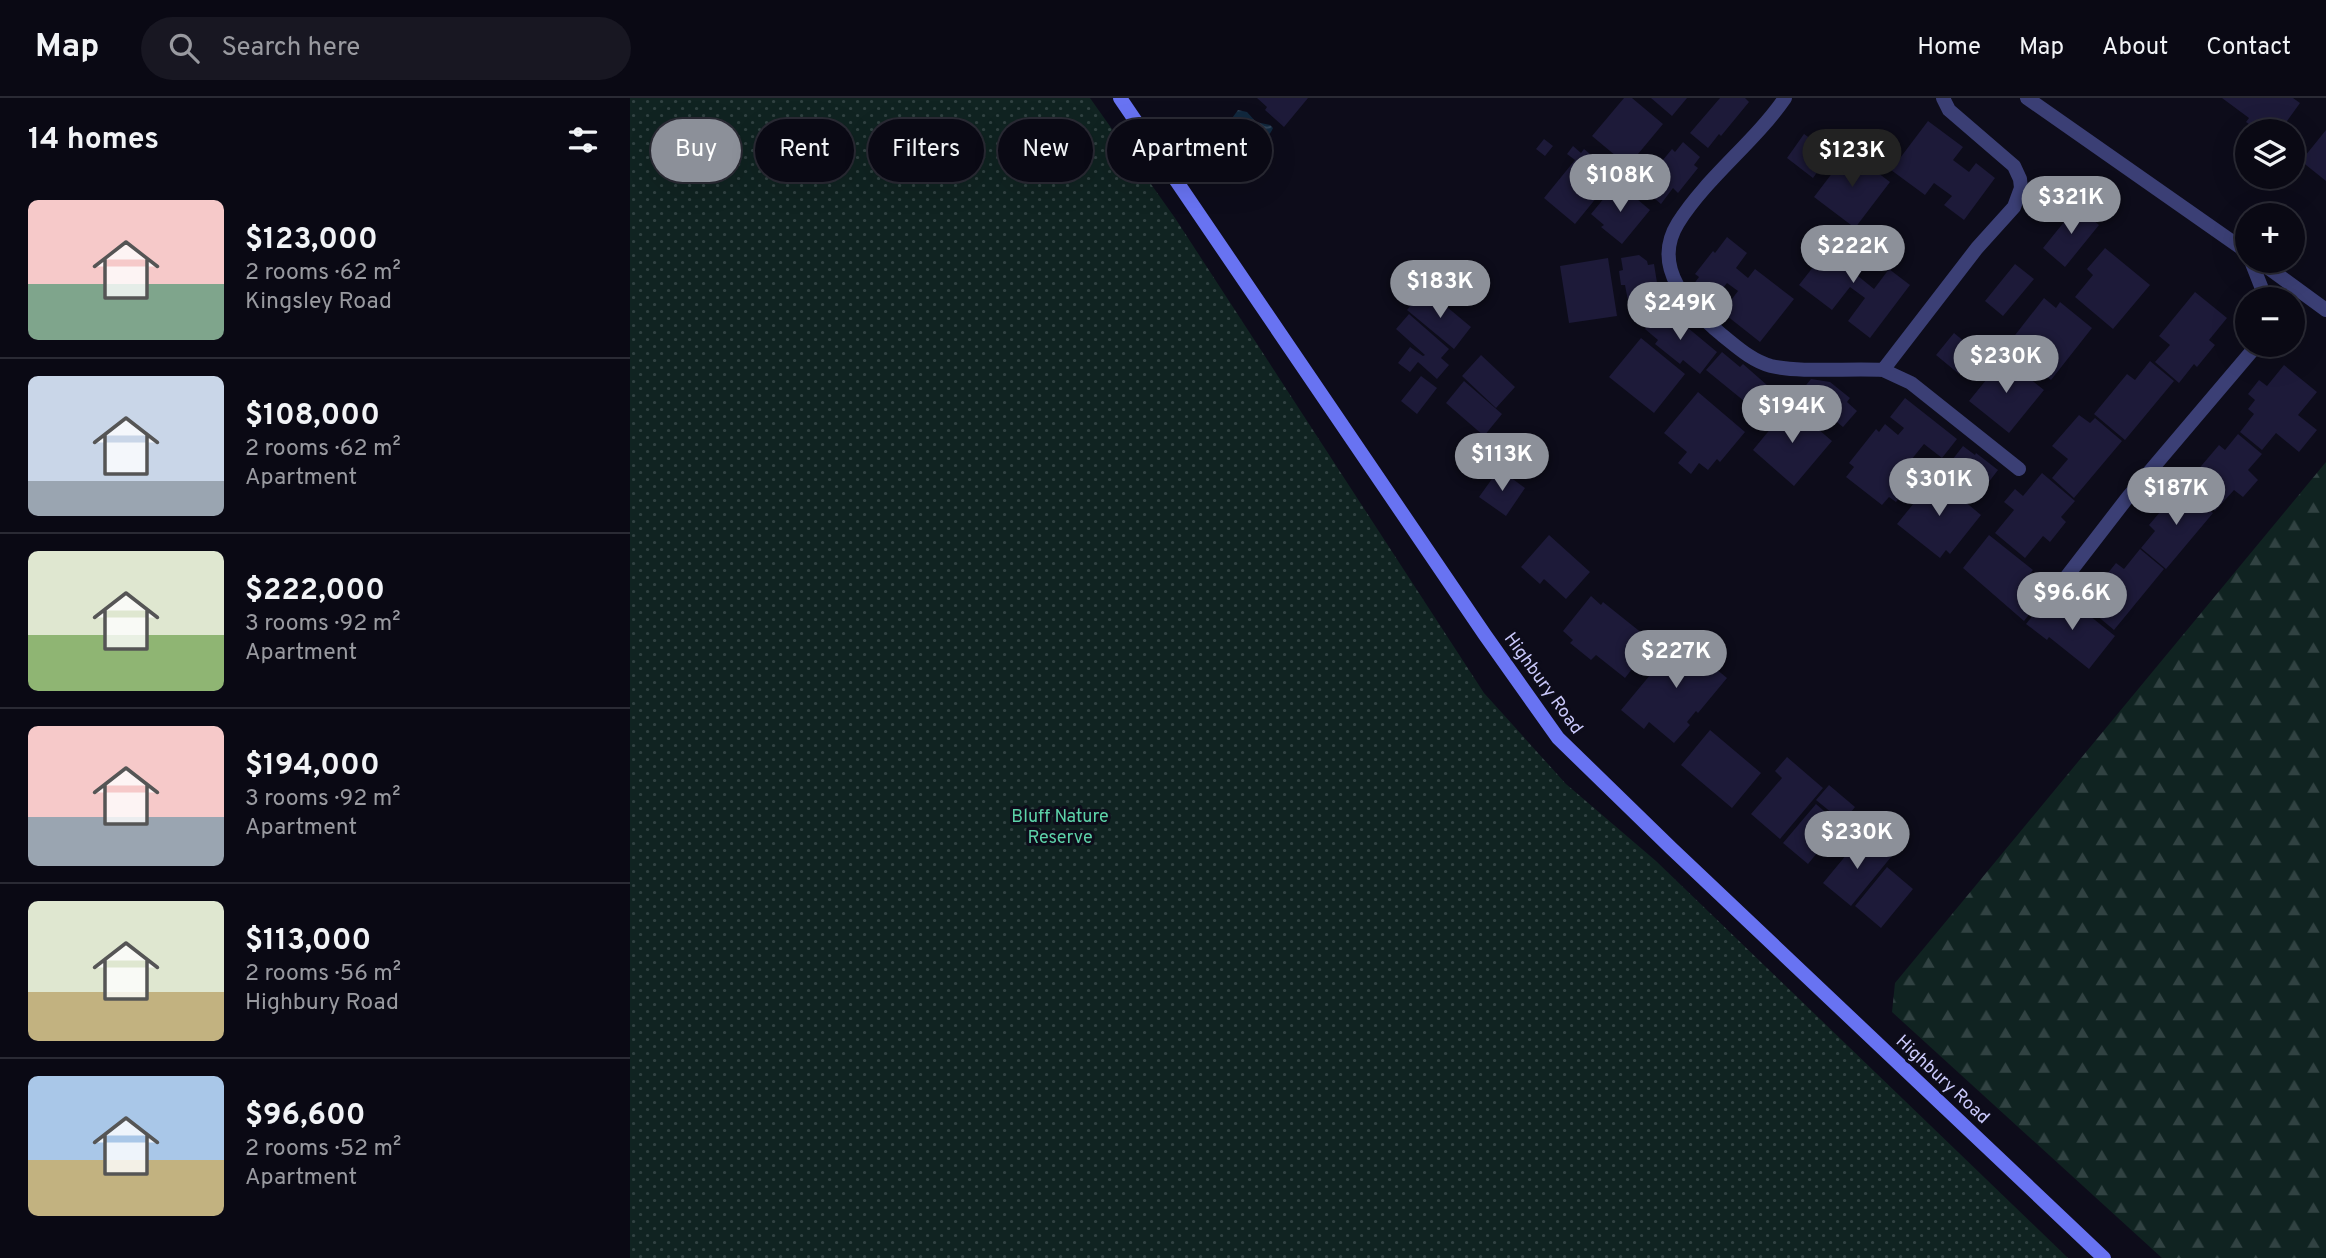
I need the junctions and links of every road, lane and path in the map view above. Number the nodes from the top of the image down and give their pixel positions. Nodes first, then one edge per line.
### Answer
1 (1120, 98) edge
2 (1785, 98) edge
3 (1943, 98) edge
4 (2027, 98) edge
5 (2235, 244) edge
6 (2275, 273) edge
7 (2326, 310) edge
8 (2247, 357) edge
9 (1883, 370) junction
10 (2019, 469) dead end
11 (2057, 589) dead end
12 (2104, 1258) edge

1 - 12 street, Highbury Road
2 - 9 street
3 - 9 street
4 - 5 street
6 - 7 street
8 - 11 street
9 - 10 street

